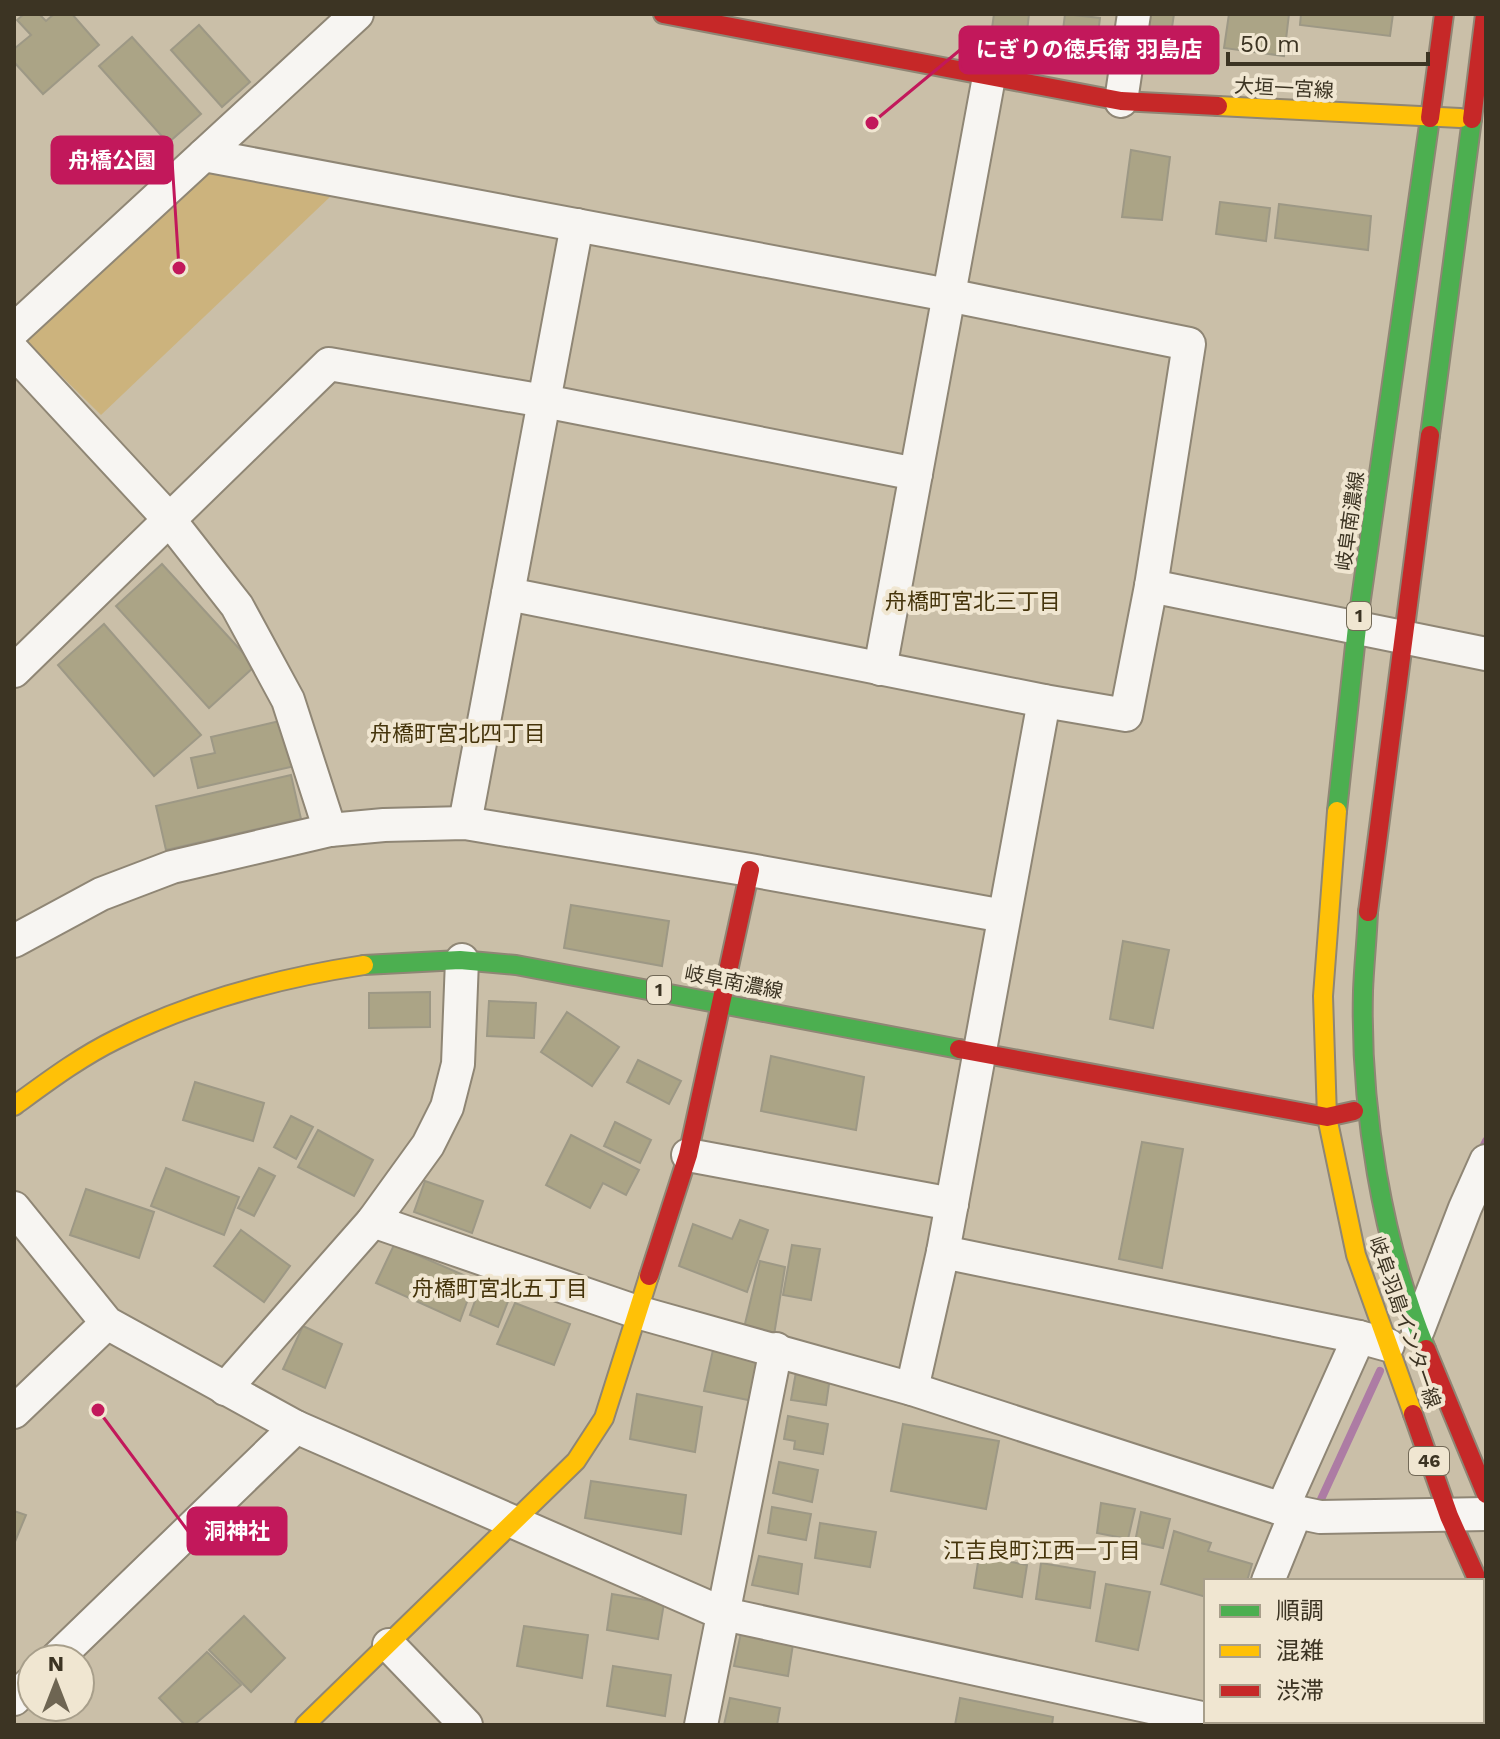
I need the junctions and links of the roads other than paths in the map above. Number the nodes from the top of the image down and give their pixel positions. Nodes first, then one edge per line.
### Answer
1 (357, 14) edge
2 (663, 14) edge
3 (1134, 14) edge
4 (1444, 14) edge
5 (1485, 14) edge
6 (989, 77) junction
7 (1121, 101) junction
8 (1430, 118) junction
9 (1479, 118) edge
10 (204, 155) junction
11 (577, 225) junction
12 (948, 295) junction
13 (14, 330) edge
14 (14, 352) edge
15 (544, 401) junction
16 (916, 474) junction
17 (168, 518) junction
18 (1151, 586) junction
19 (508, 594) junction
20 (1357, 627) junction
21 (1404, 637) junction
22 (1486, 654) edge
23 (880, 669) junction
24 (14, 671) edge
25 (1044, 701) junction
26 (465, 823) junction
27 (330, 830) junction
28 (750, 870) junction
29 (1004, 916) junction
30 (14, 941) edge
31 (462, 960) junction
32 (721, 1001) junction
33 (978, 1053) junction
34 (14, 1106) edge
35 (1368, 1108) junction
36 (1327, 1117) junction
37 (688, 1155) junction
38 (1486, 1161) edge
39 (952, 1204) junction
40 (14, 1208) edge
41 (1476, 1211) edge
42 (373, 1221) junction
43 (943, 1252) junction
44 (637, 1312) junction
45 (107, 1323) junction
46 (1417, 1326) junction
47 (1377, 1340) junction
48 (776, 1349) junction
49 (225, 1389) junction
50 (912, 1389) junction
51 (14, 1412) edge
52 (296, 1427) junction
53 (1486, 1494) edge
54 (1301, 1513) junction
55 (1486, 1514) edge
56 (1449, 1516) junction
57 (515, 1523) junction
58 (1269, 1579) edge
59 (1477, 1579) edge
60 (724, 1614) junction
61 (73, 1643) edge
62 (389, 1645) junction
63 (1204, 1719) edge
64 (305, 1725) edge
65 (466, 1725) edge
66 (701, 1725) edge

1 - 10 street
2 - 6 main road, 大垣一宮線
3 - 7 street
4 - 8 main road, 岐阜南濃線
5 - 9 main road
6 - 7 main road, 大垣一宮線
6 - 12 street
7 - 8 main road, 大垣一宮線
8 - 9 main road
8 - 20 main road, 岐阜南濃線 / 1
9 - 21 main road
10 - 11 street
10 - 13 street
11 - 12 street
11 - 15 street
12 - 16 street
12 - 18 street
14 - 17 street
15 - 16 street
15 - 17 street
15 - 19 street
16 - 23 street
17 - 24 street
17 - 27 street
18 - 20 street
18 - 25 street
19 - 23 street
19 - 26 street
20 - 21 street
20 - 36 main road, 岐阜南濃線 / 1
21 - 22 street
21 - 35 main road
23 - 25 street
25 - 29 street
26 - 27 street
26 - 28 street
27 - 30 street
28 - 29 street
28 - 32 main road
29 - 33 street
31 - 32 main road, 岐阜南濃線 / 1
31 - 34 main road, 岐阜南濃線 / 1
31 - 42 street
32 - 33 main road, 岐阜南濃線 / 1
32 - 37 main road
33 - 36 main road, 岐阜南濃線 / 1
33 - 39 street
35 - 36 main road, 岐阜南濃線 / 1
35 - 46 main road, 岐阜羽島インター線 / 46
36 - 47 main road, 岐阜羽島インター線 / 46
37 - 39 street
37 - 44 main road
38 - 41 street
39 - 43 street
40 - 45 street
41 - 46 street
42 - 44 street
42 - 49 street
43 - 47 street
43 - 50 street
44 - 48 street
44 - 57 main road
45 - 49 street
45 - 51 street
46 - 53 main road, 岐阜羽島インター線 / 46
47 - 54 street
47 - 56 main road, 岐阜羽島インター線 / 46
48 - 50 street
48 - 60 street
49 - 52 street
50 - 54 street
52 - 57 street
52 - 61 street
54 - 56 street
54 - 58 street
55 - 56 street
56 - 59 main road, 岐阜羽島インター線 / 46
57 - 60 street
57 - 62 main road
60 - 63 street
60 - 66 street
62 - 64 main road
62 - 65 street

